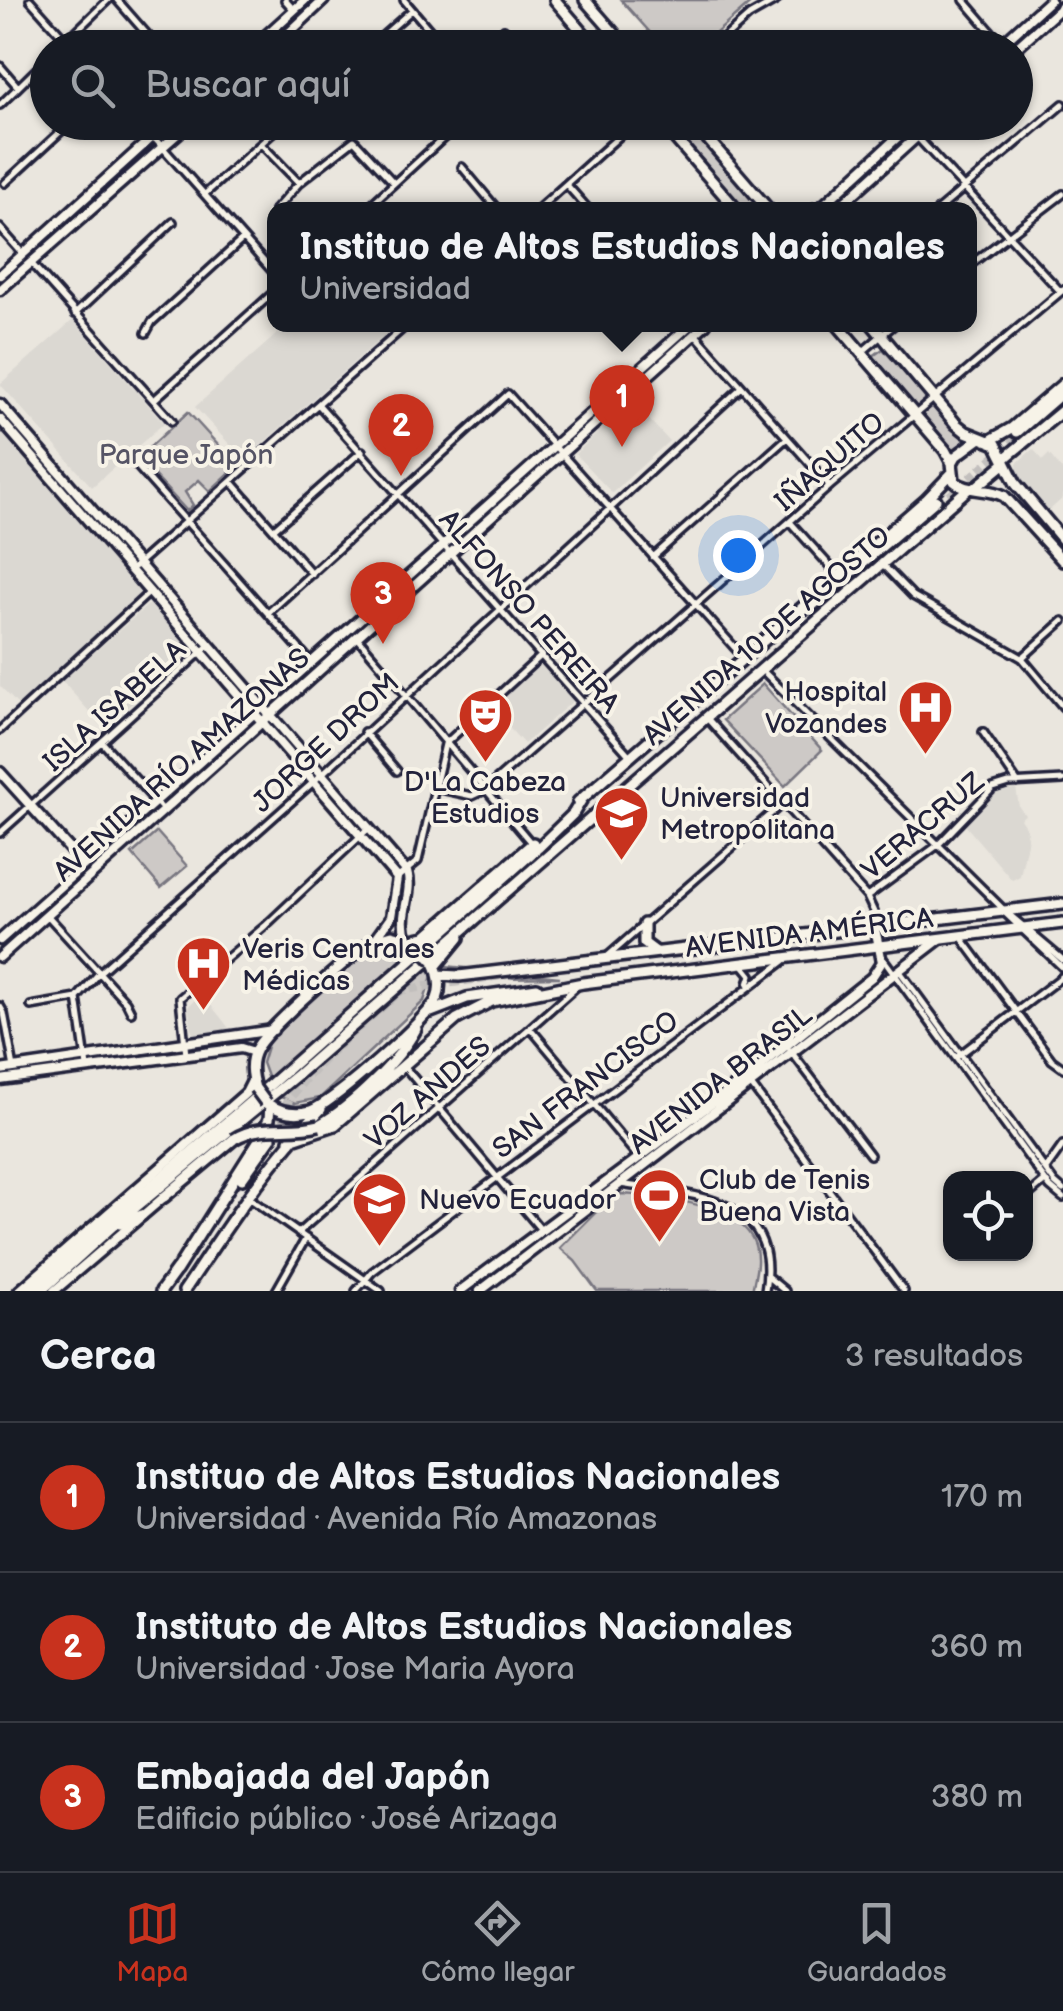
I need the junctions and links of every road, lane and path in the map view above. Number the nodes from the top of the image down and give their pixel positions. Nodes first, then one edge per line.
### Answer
1 (30, 0) edge
2 (108, 0) edge
3 (117, 0) edge
4 (285, 0) edge
5 (305, 0) edge
6 (324, 0) edge
7 (404, 0) edge
8 (555, 0) edge
9 (585, 0) edge
10 (776, 0) edge
11 (964, 0) edge
12 (1050, 0) edge
13 (1063, 6) edge
14 (294, 10) junction
15 (412, 10) junction
16 (57, 30) edge
17 (76, 30) edge
18 (143, 30) edge
19 (272, 30) edge
20 (292, 30) edge
21 (389, 30) edge
22 (429, 30) edge
23 (581, 30) edge
24 (611, 30) edge
25 (733, 30) edge
26 (987, 30) edge
27 (1017, 30) edge
28 (1033, 33) edge
29 (0, 66) edge
30 (30, 75) edge
31 (18, 87) junction
32 (0, 104) edge
33 (1063, 104) edge
34 (1033, 129) edge
35 (52, 140) edge
36 (150, 140) edge
37 (156, 140) edge
38 (172, 140) edge
39 (265, 140) edge
40 (441, 140) edge
41 (615, 140) edge
42 (677, 140) edge
43 (709, 140) edge
44 (894, 140) edge
45 (915, 140) edge
46 (921, 140) edge
47 (1021, 140) edge
48 (261, 144) junction
49 (163, 148) junction
50 (462, 166) dead end
51 (5, 183) dead end
52 (299, 183) junction
53 (394, 183) junction
54 (566, 184) junction
55 (964, 188) junction
56 (204, 194) junction
57 (1063, 194) edge
58 (282, 202) edge
59 (374, 202) edge
60 (491, 202) edge
61 (546, 202) edge
62 (582, 202) edge
63 (731, 202) edge
64 (765, 202) edge
65 (824, 202) edge
66 (845, 202) edge
67 (947, 202) edge
68 (977, 202) edge
69 (977, 202) edge
70 (173, 222) dead end
71 (0, 228) edge
72 (1008, 236) junction
73 (244, 239) junction
74 (23, 254) junction
75 (977, 260) edge
76 (30, 263) junction
77 (267, 265) edge
78 (0, 275) edge
79 (0, 290) edge
80 (1062, 292) edge
81 (267, 298) edge
82 (75, 314) junction
83 (399, 332) edge
84 (685, 332) edge
85 (686, 332) edge
86 (695, 332) edge
87 (845, 332) edge
88 (879, 332) edge
89 (886, 332) edge
90 (146, 333) dead end
91 (882, 336) junction
92 (862, 353) junction
93 (1063, 384) edge
94 (742, 387) junction
95 (1063, 396) edge
96 (934, 397) junction
97 (154, 400) junction
98 (0, 404) edge
99 (318, 404) junction
100 (1063, 410) edge
101 (914, 414) junction
102 (0, 420) edge
103 (172, 421) dead end
104 (1018, 434) tunnel mouth
105 (787, 438) junction
106 (985, 439) junction
107 (554, 446) junction
108 (362, 451) junction
109 (562, 454) junction
110 (1004, 462) junction
111 (137, 466) dead end
112 (952, 468) junction
113 (231, 481) junction
114 (63, 484) junction
115 (830, 486) junction
116 (972, 488) junction
117 (398, 492) junction
118 (610, 508) junction
119 (187, 520) junction
120 (790, 522) junction
121 (274, 529) junction
122 (1063, 540) edge
123 (444, 544) junction
124 (452, 553) junction
125 (653, 556) junction
126 (1063, 561) edge
127 (882, 564) junction
128 (134, 567) junction
129 (312, 574) junction
130 (838, 576) junction
131 (150, 592) junction
132 (696, 605) junction
133 (502, 609) junction
134 (268, 613) junction
135 (794, 613) junction
136 (1063, 621) edge
137 (812, 627) junction
138 (356, 636) junction
139 (206, 649) junction
140 (542, 654) junction
141 (743, 657) junction
142 (1022, 658) junction
143 (311, 662) junction
144 (761, 669) junction
145 (405, 695) junction
146 (584, 702) junction
147 (261, 705) junction
148 (1063, 708) edge
149 (253, 712) junction
150 (268, 714) junction
151 (706, 717) junction
152 (261, 721) junction
153 (0, 730) edge
154 (364, 732) junction
155 (983, 732) dead end
156 (103, 743) junction
157 (445, 744) junction
158 (630, 756) junction
159 (397, 771) dead end
160 (0, 772) edge
161 (317, 777) junction
162 (1063, 780) edge
163 (1018, 783) junction
164 (436, 788) junction
165 (485, 790) junction
166 (582, 799) junction
167 (156, 800) junction
168 (783, 803) junction
169 (32, 806) junction
170 (164, 810) junction
171 (593, 815) junction
172 (364, 832) junction
173 (0, 834) edge
174 (532, 845) junction
175 (938, 845) junction
176 (84, 864) junction
177 (407, 872) junction
178 (396, 878) junction
179 (867, 897) junction
180 (1063, 904) edge
181 (1005, 911) junction
182 (48, 916) junction
183 (1063, 922) edge
184 (644, 924) junction
185 (875, 928) junction
186 (1022, 928) junction
187 (961, 937) junction
188 (376, 938) junction
189 (940, 939) junction
190 (0, 940) edge
191 (412, 941) junction
192 (881, 950) junction
193 (658, 952) junction
194 (0, 957) edge
195 (606, 958) junction
196 (786, 959) junction
197 (1063, 960) edge
198 (741, 963) junction
199 (435, 967) junction
200 (1063, 968) edge
201 (539, 970) dead end
202 (100, 972) junction
203 (896, 972) junction
204 (1063, 976) edge
205 (583, 982) junction
206 (747, 987) junction
207 (560, 988) junction
208 (77, 998) junction
209 (0, 1006) edge
210 (31, 1006) dead end
211 (132, 1012) dead end
212 (1016, 1012) junction
213 (429, 1013) junction
214 (418, 1024) junction
215 (530, 1028) junction
216 (273, 1030) junction
217 (184, 1044) junction
218 (789, 1049) junction
219 (254, 1052) junction
220 (186, 1055) junction
221 (958, 1056) junction
222 (87, 1062) junction
223 (403, 1065) junction
224 (14, 1068) junction
225 (1063, 1068) edge
226 (0, 1070) edge
227 (0, 1080) edge
228 (748, 1081) junction
229 (254, 1083) junction
230 (330, 1100) junction
231 (594, 1102) junction
232 (268, 1104) junction
233 (438, 1109) junction
234 (271, 1138) tunnel mouth
235 (290, 1140) junction
236 (1063, 1146) edge
237 (870, 1155) dead end
238 (638, 1157) junction
239 (615, 1175) junction
240 (1044, 1176) junction
241 (496, 1177) junction
242 (620, 1184) junction
243 (1033, 1189) edge
244 (1063, 1194) edge
245 (164, 1196) joint
246 (247, 1197) junction
247 (142, 1214) junction
248 (112, 1226) junction
249 (542, 1231) junction
250 (298, 1233) junction
251 (306, 1238) junction
252 (176, 1271) junction
253 (768, 1276) junction
254 (363, 1278) junction
255 (18, 1291) edge
256 (28, 1291) edge
257 (41, 1291) edge
258 (54, 1291) edge
259 (161, 1291) edge
260 (184, 1291) edge
261 (276, 1291) edge
262 (356, 1291) edge
263 (382, 1291) edge
264 (460, 1291) edge
265 (480, 1291) edge
266 (765, 1291) edge
267 (784, 1291) edge
268 (904, 1291) edge

1 - 16 street
2 - 17 street
3 - 18 street
4 - 14 street
5 - 14 main road
6 - 20 main road
7 - 15 street
8 - 23 main road
9 - 24 main road
10 - 25 street
11 - 26 street
12 - 27 main road
13 - 28 main road
14 - 19 main road
15 - 21 street
15 - 22 street
29 - 31 street
30 - 31 street
31 - 32 street
33 - 34 street
35 - 51 street
36 - 74 main road
37 - 49 street
38 - 49 main road
39 - 48 street
40 - 53 street
41 - 54 street
42 - 63 main road
43 - 64 main road
44 - 65 main road
45 - 66 main road
46 - 55 street
47 - 55 street
48 - 52 street
48 - 56 street
49 - 56 street
49 - 76 main road
50 - 60 street
52 - 53 street
52 - 58 street
53 - 59 street
54 - 61 street
54 - 62 street
55 - 67 street
55 - 68 street
56 - 73 street
57 - 72 street
69 - 72 street
70 - 82 street
71 - 74 street
72 - 75 street
72 - 80 street
73 - 77 street
73 - 90 street
74 - 78 main road
76 - 79 main road
76 - 82 street
80 - 96 street, IÑAQUITO
81 - 97 street
82 - 97 street
83 - 99 street
84 - 107 main road, AVENIDA RÍO AMAZONAS
85 - 109 main road, AVENIDA RÍO AMAZONAS
86 - 94 street
87 - 92 main road
88 - 91 main road
89 - 91 street
91 - 92 street
91 - 96 main road
92 - 101 main road
93 - 106 main road, AVENIDA 10 DE AGOSTO
94 - 105 street
94 - 118 street, JORGE DROM
95 - 104 main road
96 - 101 street, IÑAQUITO
96 - 106 main road
97 - 103 street
98 - 114 main road
99 - 108 street, ALFONSO PEREIRA
99 - 113 street
100 - 110 main road, AVENIDA 10 DE AGOSTO
101 - 112 main road
101 - 115 street, IÑAQUITO
102 - 114 main road
105 - 115 street
105 - 125 street
106 - 110 main road
106 - 112 main road, AVENIDA 10 DE AGOSTO
107 - 109 street
107 - 117 street
107 - 123 main road, AVENIDA RÍO AMAZONAS
108 - 117 street, ALFONSO PEREIRA
108 - 121 street
109 - 118 street
109 - 124 main road, AVENIDA RÍO AMAZONAS
110 - 116 main road, AVENIDA 10 DE AGOSTO
110 - 122 main road
111 - 119 street
112 - 116 main road
112 - 130 main road, AVENIDA 10 DE AGOSTO
113 - 119 street
113 - 121 street
114 - 128 main road
115 - 120 street, IÑAQUITO
116 - 126 main road
116 - 127 main road, AVENIDA 10 DE AGOSTO
117 - 123 street, ALFONSO PEREIRA
117 - 129 street
118 - 125 street
118 - 133 street, JORGE DROM
119 - 128 street
119 - 134 street
120 - 130 street
120 - 132 street, IÑAQUITO
121 - 129 street
123 - 124 street, ALFONSO PEREIRA
123 - 143 main road, AVENIDA RÍO AMAZONAS
124 - 133 street, ALFONSO PEREIRA
124 - 138 main road, AVENIDA RÍO AMAZONAS
125 - 132 street
127 - 137 main road, AVENIDA 10 DE AGOSTO
127 - 142 street
128 - 131 main road
128 - 139 main road
129 - 134 street
130 - 135 main road, AVENIDA 10 DE AGOSTO
131 - 139 main road
131 - 153 street
132 - 141 street
132 - 146 street, IÑAQUITO
133 - 140 street, ALFONSO PEREIRA
133 - 145 street, JORGE DROM
134 - 143 street
135 - 137 main road
135 - 141 main road, AVENIDA 10 DE AGOSTO
136 - 142 street
137 - 144 main road, AVENIDA 10 DE AGOSTO
138 - 145 street
138 - 150 main road, AVENIDA RÍO AMAZONAS
139 - 147 main road
139 - 149 main road
139 - 156 street, ISLA ISABELA
140 - 146 street, ALFONSO PEREIRA
140 - 157 street
141 - 158 main road, AVENIDA 10 DE AGOSTO
142 - 148 street
143 - 147 main road, AVENIDA RÍO AMAZONAS
144 - 151 main road, AVENIDA 10 DE AGOSTO
144 - 175 street
145 - 154 street, JORGE DROM
145 - 157 street
146 - 158 street, ALFONSO PEREIRA
146 - 165 street, IÑAQUITO
147 - 149 main road, AVENIDA RÍO AMAZONAS
147 - 150 main road
149 - 152 main road
149 - 167 main road, AVENIDA RÍO AMAZONAS
150 - 152 main road, AVENIDA RÍO AMAZONAS
150 - 161 main road
151 - 168 street
151 - 171 main road, AVENIDA 10 DE AGOSTO
152 - 161 main road
152 - 170 main road, AVENIDA RÍO AMAZONAS
154 - 159 street
154 - 161 street, JORGE DROM
155 - 163 street
156 - 167 street
156 - 169 street, ISLA ISABELA
157 - 164 street
157 - 165 street
158 - 166 main road, AVENIDA 10 DE AGOSTO
160 - 169 main road
161 - 172 main road
161 - 202 street, JORGE DROM
162 - 163 street, VERACRUZ
163 - 175 street, VERACRUZ
164 - 165 street
164 - 177 street
165 - 174 street
166 - 174 main road, AVENIDA 10 DE AGOSTO
166 - 256 main road, AVENIDA 10 DE AGOSTO
167 - 170 street
167 - 176 main road, AVENIDA RÍO AMAZONAS
168 - 179 street
168 - 184 street
169 - 173 street, ISLA ISABELA
169 - 176 main road
170 - 182 main road, AVENIDA RÍO AMAZONAS
171 - 199 main road, AVENIDA 10 DE AGOSTO
171 - 248 main road, AVENIDA 10 DE AGOSTO
172 - 177 main road
172 - 178 main road
172 - 217 street
174 - 191 main road, AVENIDA 10 DE AGOSTO
175 - 179 street, VERACRUZ
175 - 181 street
176 - 190 main road, AVENIDA RÍO AMAZONAS
177 - 178 street
177 - 191 main road
178 - 188 main road
179 - 185 street
180 - 181 main road, AVENIDA AMÉRICA
181 - 185 main road, AVENIDA AMÉRICA
181 - 186 street
182 - 194 main road, AVENIDA RÍO AMAZONAS
182 - 202 street
183 - 186 main road, AVENIDA AMÉRICA
184 - 193 main road
184 - 195 street
185 - 192 main road
185 - 193 main road, AVENIDA AMÉRICA
186 - 187 main road, AVENIDA AMÉRICA
186 - 197 street
186 - 200 street
187 - 189 main road, AVENIDA AMÉRICA
187 - 212 street
188 - 191 main road
188 - 216 main road
189 - 192 main road, AVENIDA AMÉRICA
189 - 203 main road, AVENIDA BRASIL
191 - 199 main road, bridge
192 - 196 main road, AVENIDA AMÉRICA
192 - 203 street
192 - 218 main road, AVENIDA BRASIL
193 - 195 main road, AVENIDA AMÉRICA
195 - 199 main road, AVENIDA AMÉRICA
195 - 201 main road, AVENIDA AMÉRICA
196 - 198 main road, AVENIDA AMÉRICA
196 - 206 street, SAN FRANCISCO
198 - 205 main road, AVENIDA AMÉRICA
198 - 206 street
199 - 213 main road, AVENIDA 10 DE AGOSTO
202 - 208 street, JORGE DROM
202 - 211 street
203 - 218 main road, AVENIDA BRASIL
203 - 221 street
204 - 212 street
205 - 207 main road, AVENIDA AMÉRICA
205 - 215 street, VOZ ANDES
206 - 231 street, SAN FRANCISCO
207 - 213 main road, AVENIDA AMÉRICA
207 - 223 main road, AVENIDA AMÉRICA
208 - 210 street
208 - 222 street
209 - 224 street
212 - 221 street
212 - 225 street
213 - 214 main road
214 - 230 main road
214 - 245 main road, bridge
215 - 231 street
215 - 233 street, VOZ ANDES
216 - 217 main road
216 - 219 main road
217 - 220 street
217 - 222 main road
218 - 228 main road, AVENIDA BRASIL
218 - 237 street
219 - 220 main road
219 - 229 main road
220 - 222 main road
221 - 240 street
222 - 224 main road
222 - 227 main road
223 - 233 street
223 - 235 main road, AVENIDA AMÉRICA
224 - 226 main road
228 - 238 main road, AVENIDA BRASIL
228 - 242 main road, AVENIDA BRASIL
228 - 268 street
229 - 232 main road, bridge
229 - 255 main road
230 - 232 main road
230 - 235 main road
231 - 238 street
231 - 241 street, SAN FRANCISCO
232 - 252 main road
233 - 241 street
233 - 250 street, VOZ ANDES
234 - 252 main road
235 - 246 main road
236 - 240 street
238 - 239 main road, AVENIDA BRASIL
239 - 242 street
239 - 249 main road, AVENIDA BRASIL
240 - 243 street
240 - 244 street
241 - 249 street
241 - 254 street, SAN FRANCISCO
242 - 253 street
242 - 265 main road, AVENIDA BRASIL
245 - 247 main road
246 - 250 street
246 - 260 main road
247 - 248 main road
247 - 258 main road
248 - 257 main road, AVENIDA 10 DE AGOSTO
249 - 264 main road, AVENIDA BRASIL
250 - 251 street
251 - 254 street
251 - 261 street
252 - 259 main road
253 - 266 street
253 - 267 street
254 - 262 street, SAN FRANCISCO
254 - 263 street

